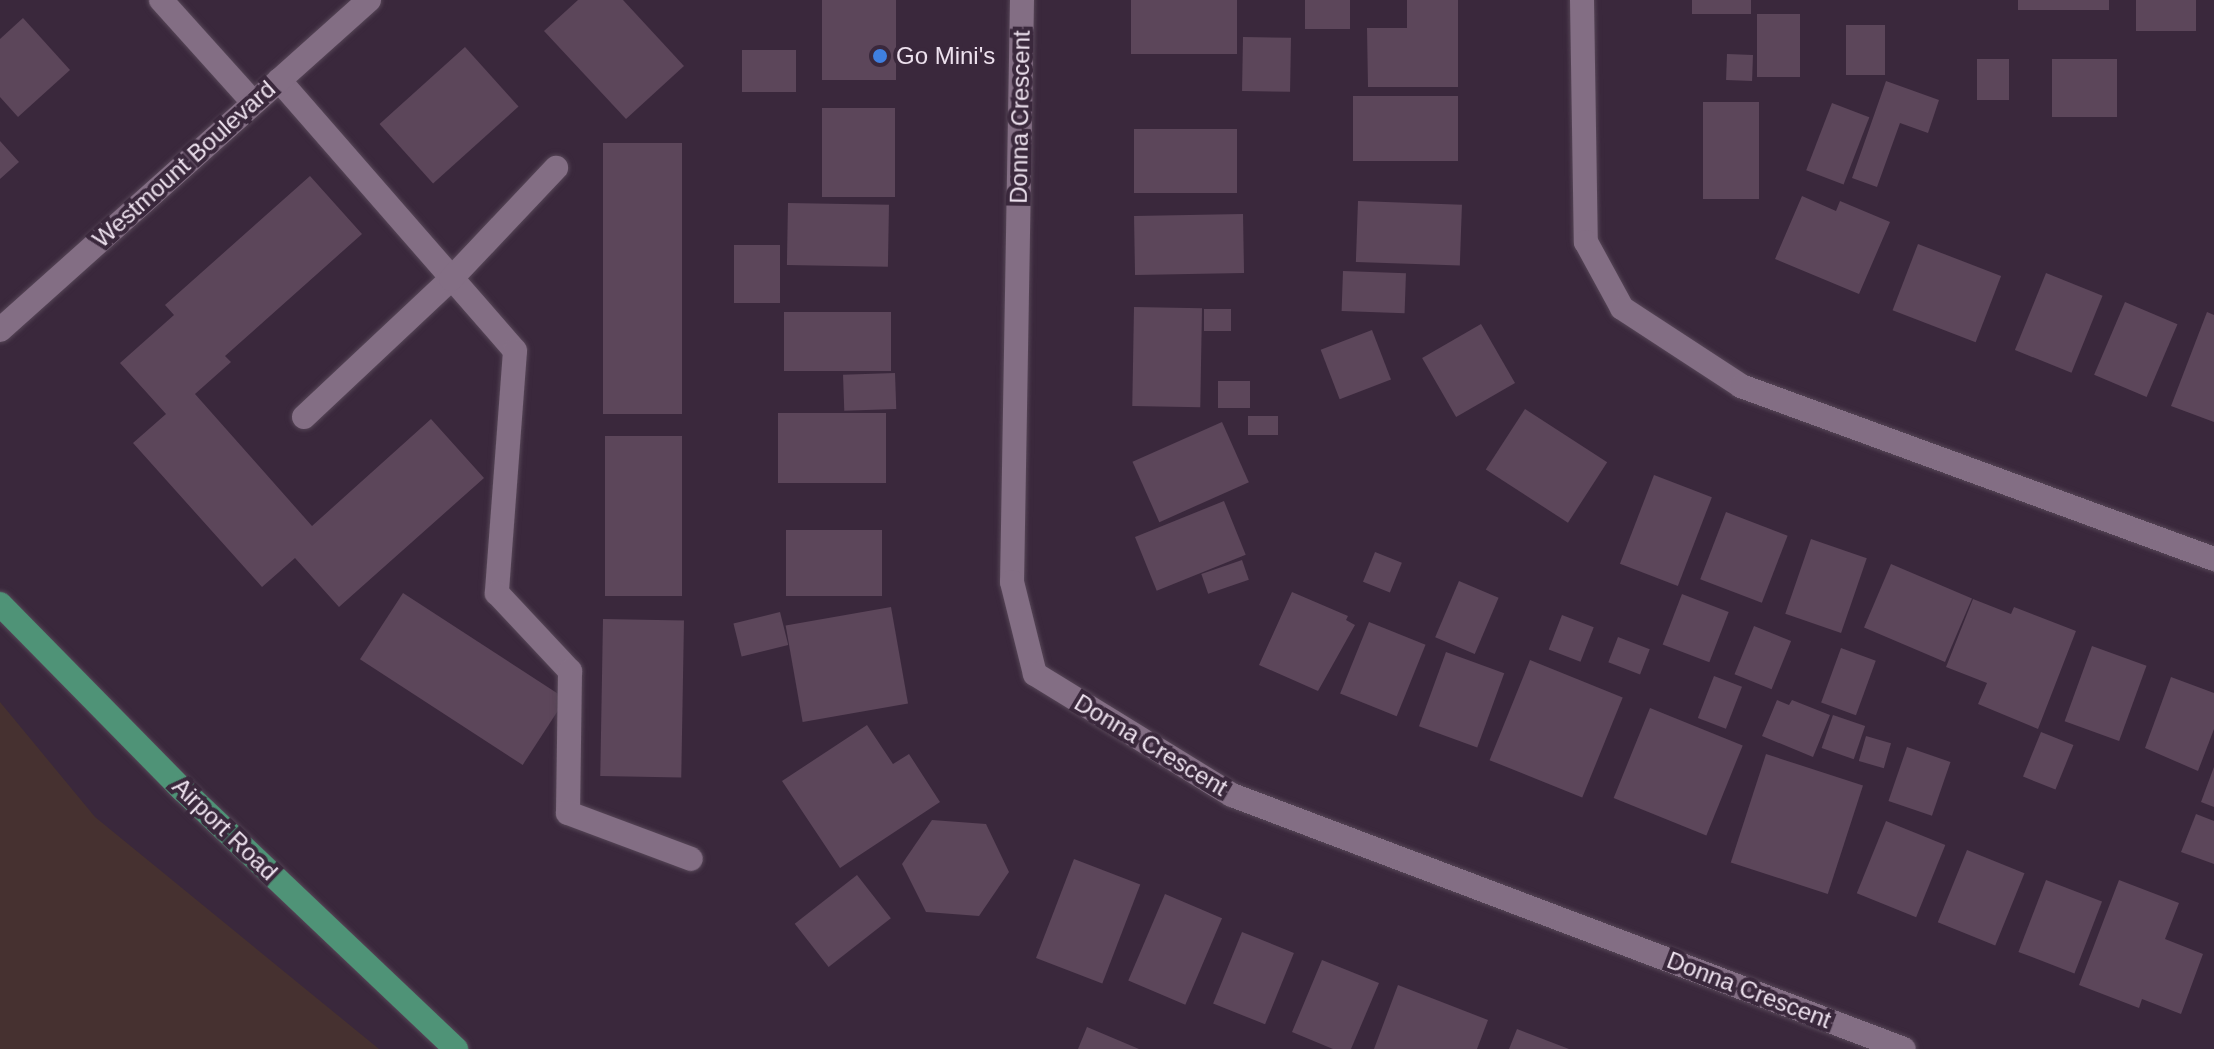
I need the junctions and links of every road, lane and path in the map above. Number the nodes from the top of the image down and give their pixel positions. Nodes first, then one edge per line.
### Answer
1 (161, 0) edge
2 (369, 0) edge
3 (1022, 0) edge
4 (1582, 0) edge
5 (279, 80) junction
6 (253, 102) junction
7 (556, 168) dead end
8 (451, 279) junction
9 (0, 330) edge
10 (304, 417) dead end
11 (2214, 559) edge
12 (0, 604) edge
13 (691, 859) dead end
14 (456, 1049) edge
15 (1904, 1049) edge

1 - 6 street
2 - 5 street, Westmount Boulevard
3 - 15 street, Donna Crescent
4 - 11 street
5 - 6 street, Westmount Boulevard
5 - 8 street
6 - 9 street, Westmount Boulevard
7 - 8 street
8 - 10 street
8 - 13 street
12 - 14 main road, Airport Road

